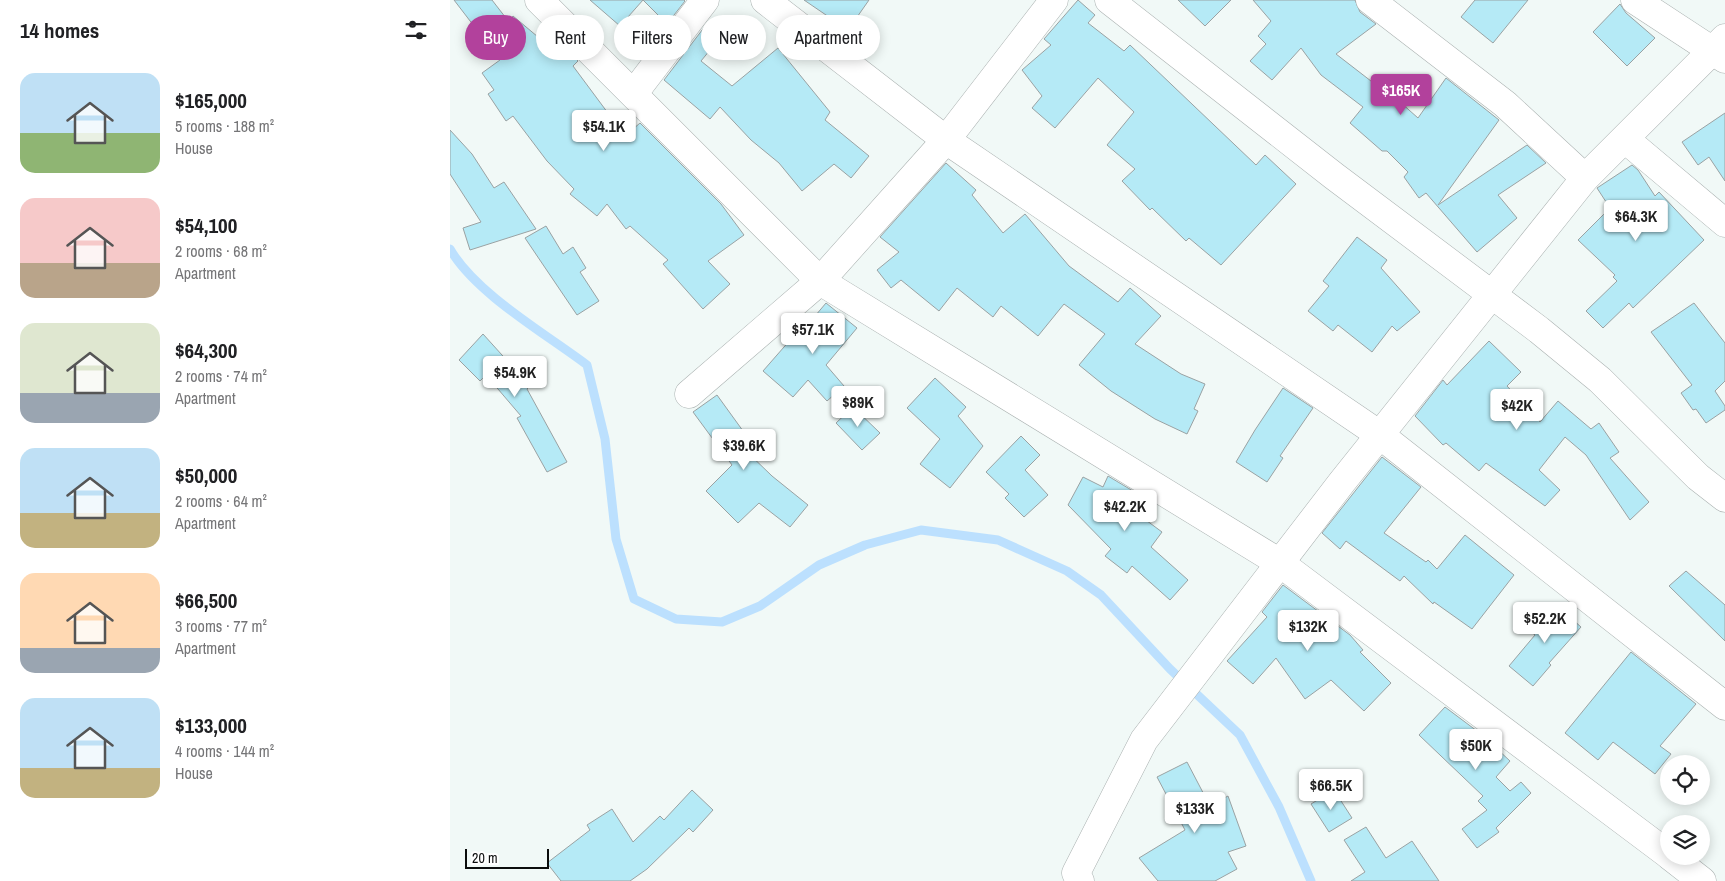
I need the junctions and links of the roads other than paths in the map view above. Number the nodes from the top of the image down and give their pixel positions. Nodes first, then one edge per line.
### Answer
1 (539, 0) edge
2 (704, 0) edge
3 (765, 0) edge
4 (1054, 0) edge
5 (1109, 0) edge
6 (1370, 0) edge
7 (1635, 0) edge
8 (1721, 49) edge
9 (634, 93) junction
10 (1625, 139) junction
11 (946, 140) junction
12 (1585, 178) junction
13 (1725, 223) edge
14 (820, 281) junction
15 (1490, 294) junction
16 (689, 394) dead end
17 (1380, 435) junction
18 (1725, 498) edge
19 (1280, 563) junction
20 (1725, 706) edge
21 (1680, 868) edge
22 (1080, 881) edge

1 - 9 street
2 - 9 street
3 - 11 street
4 - 11 street
5 - 15 street
6 - 12 street
7 - 8 street
8 - 10 street
9 - 14 street
10 - 12 street
10 - 13 street
11 - 14 street
11 - 17 street
12 - 15 street
14 - 16 street
14 - 19 street
15 - 17 street
15 - 18 street
17 - 19 street
17 - 20 street
19 - 21 street
19 - 22 street

